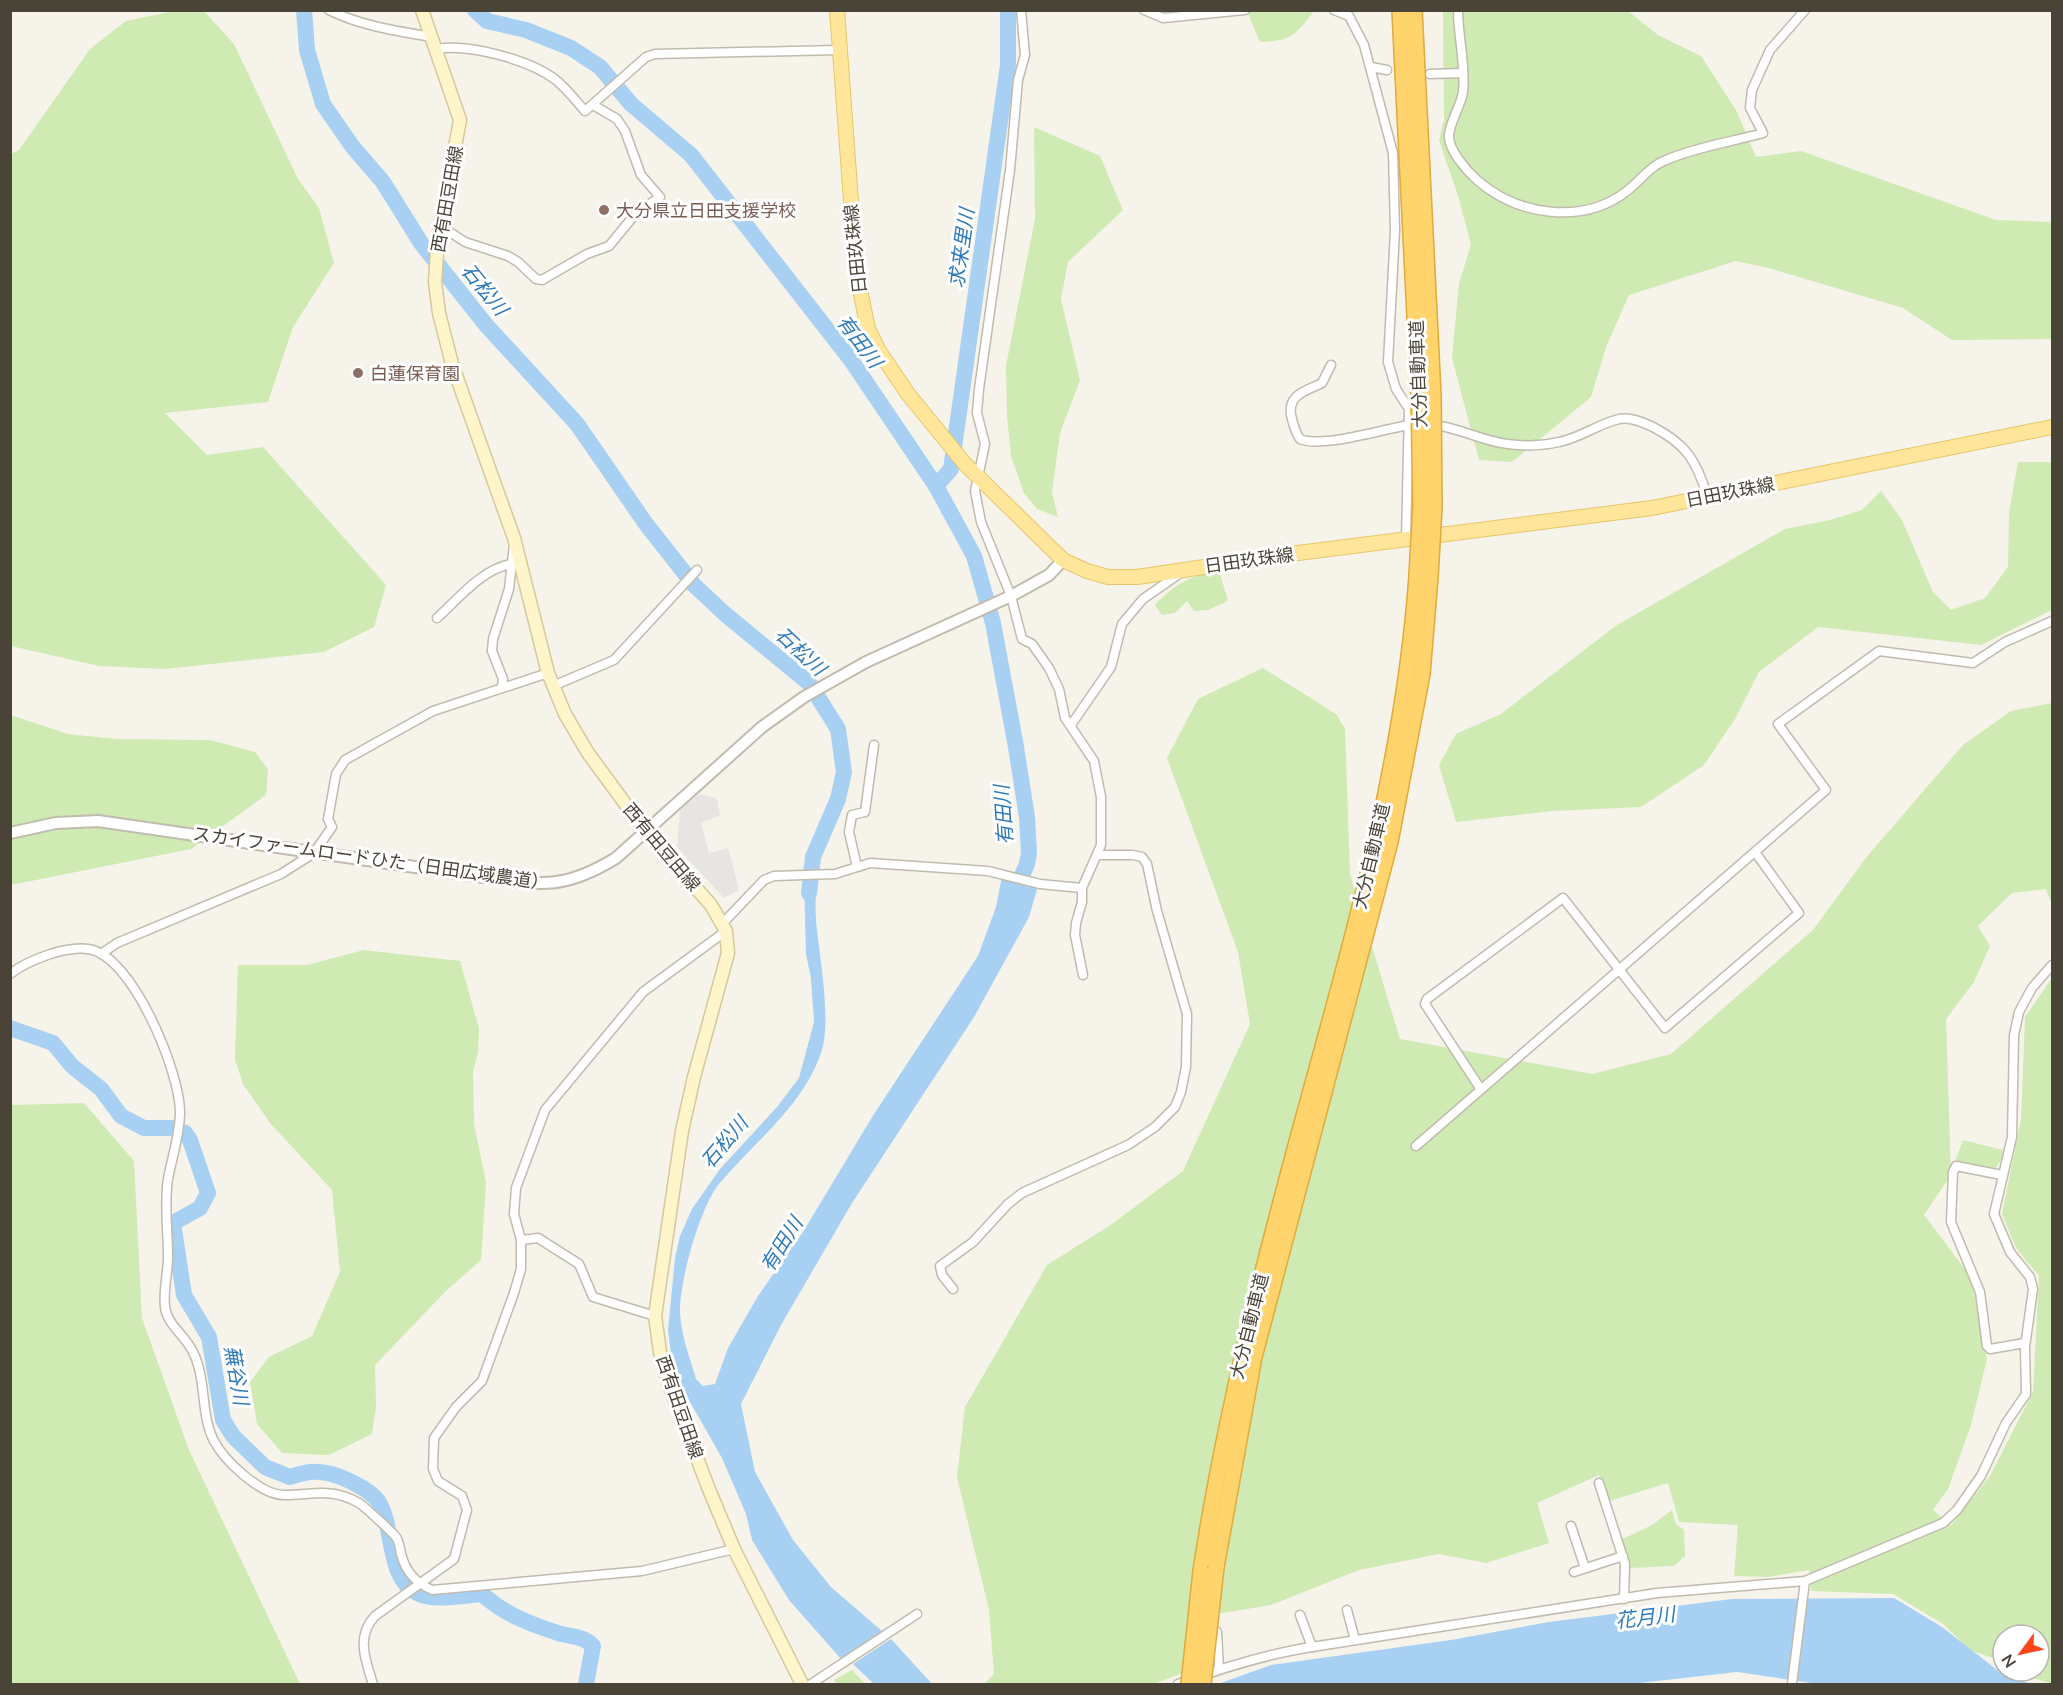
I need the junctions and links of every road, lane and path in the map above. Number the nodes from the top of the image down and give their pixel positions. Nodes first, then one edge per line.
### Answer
1 (329, 10) edge
2 (422, 10) edge
3 (837, 10) edge
4 (1021, 10) edge
5 (1144, 10) edge
6 (1245, 10) edge
7 (1334, 10) edge
8 (1400, 10) edge
9 (1414, 10) edge
10 (1458, 10) edge
11 (1805, 10) edge
12 (434, 43) junction
13 (838, 50) junction
14 (1371, 67) junction
15 (1387, 70) dead end
16 (1463, 73) junction
17 (1430, 74) dead end
18 (597, 102) junction
19 (440, 225) junction
20 (1331, 365) dead end
21 (1426, 397) junction
22 (1409, 426) junction
23 (2052, 427) edge
24 (978, 478) junction
25 (1707, 496) junction
26 (514, 538) junction
27 (1406, 539) junction
28 (1063, 560) junction
29 (511, 564) junction
30 (697, 570) dead end
31 (1185, 570) junction
32 (1011, 596) junction
33 (437, 618) dead end
34 (2052, 621) edge
35 (548, 673) junction
36 (502, 686) junction
37 (553, 686) junction
38 (1071, 725) junction
39 (874, 745) dead end
40 (10, 832) edge
41 (646, 832) junction
42 (1755, 852) junction
43 (314, 853) junction
44 (1099, 855) junction
45 (857, 867) junction
46 (1082, 888) junction
47 (725, 927) junction
48 (101, 954) junction
49 (2052, 965) edge
50 (1619, 969) junction
51 (10, 974) edge
52 (1083, 975) dead end
53 (1480, 1088) junction
54 (1416, 1146) dead end
55 (2002, 1175) junction
56 (521, 1240) junction
57 (953, 1288) dead end
58 (655, 1316) junction
59 (2025, 1343) junction
60 (1599, 1483) dead end
61 (1571, 1526) dead end
62 (734, 1549) junction
63 (1623, 1556) junction
64 (1585, 1568) junction
65 (1209, 1569) junction
66 (1574, 1572) dead end
67 (1805, 1581) junction
68 (419, 1586) junction
69 (1624, 1599) junction
70 (1347, 1610) dead end
71 (917, 1614) dead end
72 (1300, 1615) dead end
73 (1217, 1632) dead end
74 (1355, 1640) junction
75 (1312, 1647) junction
76 (1219, 1669) junction
77 (373, 1684) edge
78 (802, 1684) edge
79 (811, 1684) edge
80 (1178, 1684) edge
81 (1189, 1684) edge
82 (1203, 1684) edge
83 (1792, 1684) edge

1 - 12 street
2 - 12 main road, 西有田豆田線
3 - 13 main road, 日田玖珠線
4 - 24 street
5 - 6 street
7 - 14 street
8 - 21 highway, 大分自動車道
9 - 21 highway, 大分自動車道
10 - 16 street
11 - 16 street
12 - 18 street
12 - 19 main road, 西有田豆田線
13 - 18 street
13 - 24 main road, 日田玖珠線
14 - 15 street
14 - 22 street
16 - 17 street
18 - 19 street
19 - 26 main road, 西有田豆田線
20 - 22 street
21 - 65 highway, 大分自動車道, bridge
22 - 25 street
22 - 27 street
23 - 25 main road, 日田玖珠線
24 - 28 main road, 日田玖珠線
24 - 32 street
25 - 27 main road, 日田玖珠線
26 - 29 street
26 - 35 main road, 西有田豆田線
27 - 31 main road, 日田玖珠線
28 - 31 main road, 日田玖珠線
28 - 32 street, スカイファームロードひた（日田広域農道）
29 - 33 street
29 - 36 street
30 - 37 street
31 - 38 street
32 - 38 street
32 - 41 street, スカイファームロードひた（日田広域農道）
34 - 42 street
35 - 36 street
35 - 37 main road, 西有田豆田線
36 - 43 street
37 - 41 main road, 西有田豆田線
38 - 44 street
39 - 45 street
40 - 43 street, スカイファームロードひた（日田広域農道）
41 - 43 street, スカイファームロードひた（日田広域農道）
41 - 47 main road, 西有田豆田線
42 - 50 street
42 - 50 street
43 - 48 street
44 - 46 street
44 - 57 street
45 - 46 street
45 - 47 street
46 - 52 street
47 - 56 street
47 - 58 main road, 西有田豆田線
48 - 51 street
48 - 68 street
49 - 55 street
50 - 53 street
50 - 53 street
53 - 54 street
55 - 59 street
55 - 59 street
56 - 58 street
56 - 68 street
58 - 62 main road, 西有田豆田線
59 - 67 street
60 - 63 street
61 - 64 street
62 - 68 street
62 - 78 main road, 西有田豆田線
63 - 64 street
63 - 69 street
64 - 66 street
65 - 81 highway, 大分自動車道, bridge
65 - 82 highway, 大分自動車道, bridge
67 - 69 street
67 - 83 street
68 - 77 street
69 - 74 street
70 - 74 street
71 - 79 street
72 - 75 street
73 - 76 street
74 - 75 street
75 - 76 street
76 - 80 street

